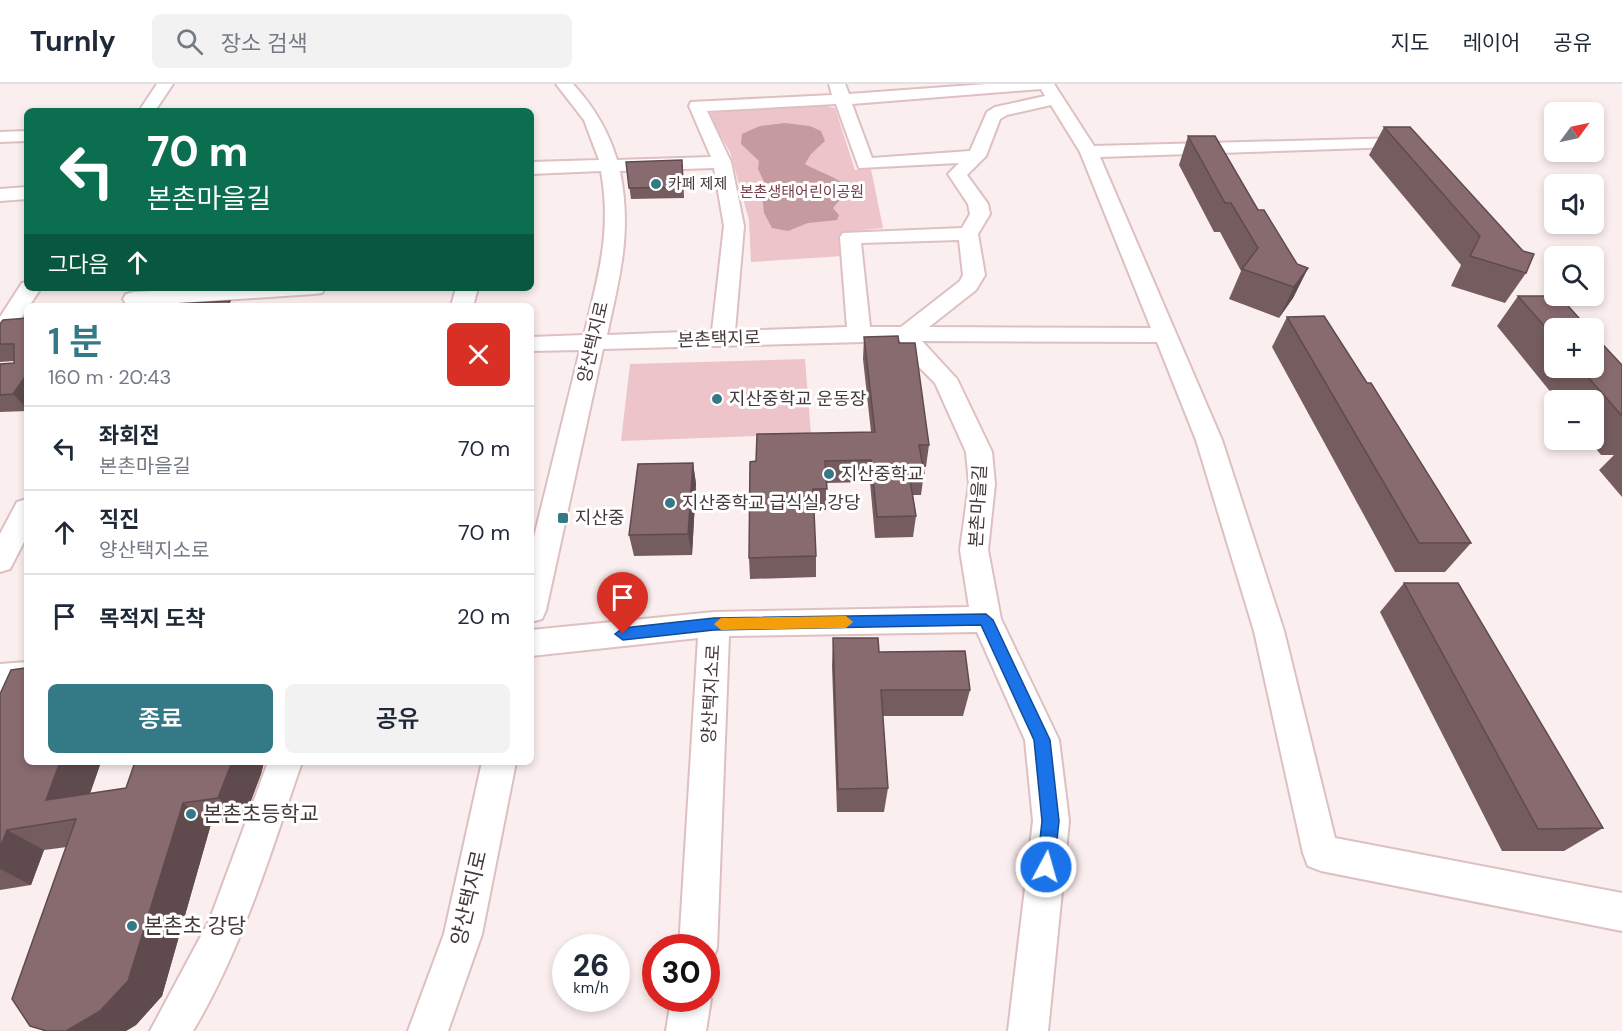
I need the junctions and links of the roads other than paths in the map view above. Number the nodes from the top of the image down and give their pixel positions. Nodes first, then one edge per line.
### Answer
1 (165, 84) edge
2 (564, 84) edge
3 (1048, 89) edge
4 (839, 92) edge
5 (906, 96) junction
6 (149, 108) edge
7 (1001, 111) junction
8 (24, 136) edge
9 (0, 137) edge
10 (1395, 142) edge
11 (1089, 152) junction
12 (977, 156) junction
13 (722, 162) junction
14 (611, 164) junction
15 (534, 168) edge
16 (24, 194) edge
17 (0, 195) edge
18 (968, 234) junction
19 (28, 291) edge
20 (260, 291) edge
21 (135, 298) edge
22 (0, 334) edge
23 (859, 334) junction
24 (908, 334) junction
25 (1165, 334) junction
26 (723, 339) junction
27 (593, 342) junction
28 (534, 344) edge
29 (24, 518) edge
30 (11, 555) edge
31 (534, 597) edge
32 (986, 620) junction
33 (714, 624) junction
34 (534, 643) edge
35 (24, 676) edge
36 (0, 678) edge
37 (284, 765) edge
38 (498, 765) edge
39 (1622, 912) edge
40 (699, 934) edge
41 (689, 1012) edge
42 (170, 1031) edge
43 (428, 1031) edge
44 (686, 1031) edge
45 (1028, 1031) edge

1 - 6 street
2 - 14 street, 양산택지로
3 - 5 street
3 - 7 street
3 - 11 street
4 - 5 street
4 - 12 street
4 - 13 street
5 - 7 street
7 - 12 street
8 - 9 street
10 - 11 street
11 - 25 street
12 - 18 street
13 - 14 street
13 - 26 street
14 - 15 street
14 - 27 street, 양산택지로
16 - 17 street
18 - 23 street
18 - 24 street
19 - 22 street
20 - 21 street
23 - 24 street, 본촌택지로
23 - 26 street, 본촌택지로
24 - 25 street, 본촌택지로
24 - 32 street, 본촌마을길
25 - 39 street
26 - 27 street, 본촌택지로
27 - 28 street, 본촌택지로
27 - 31 street, 양산택지로
29 - 30 street
32 - 33 street
32 - 45 street, 본촌마을길
33 - 34 street, 양산택지소로
33 - 40 street, 양산택지소로
35 - 36 street
37 - 42 street
38 - 43 street, 양산택지로
41 - 44 street

